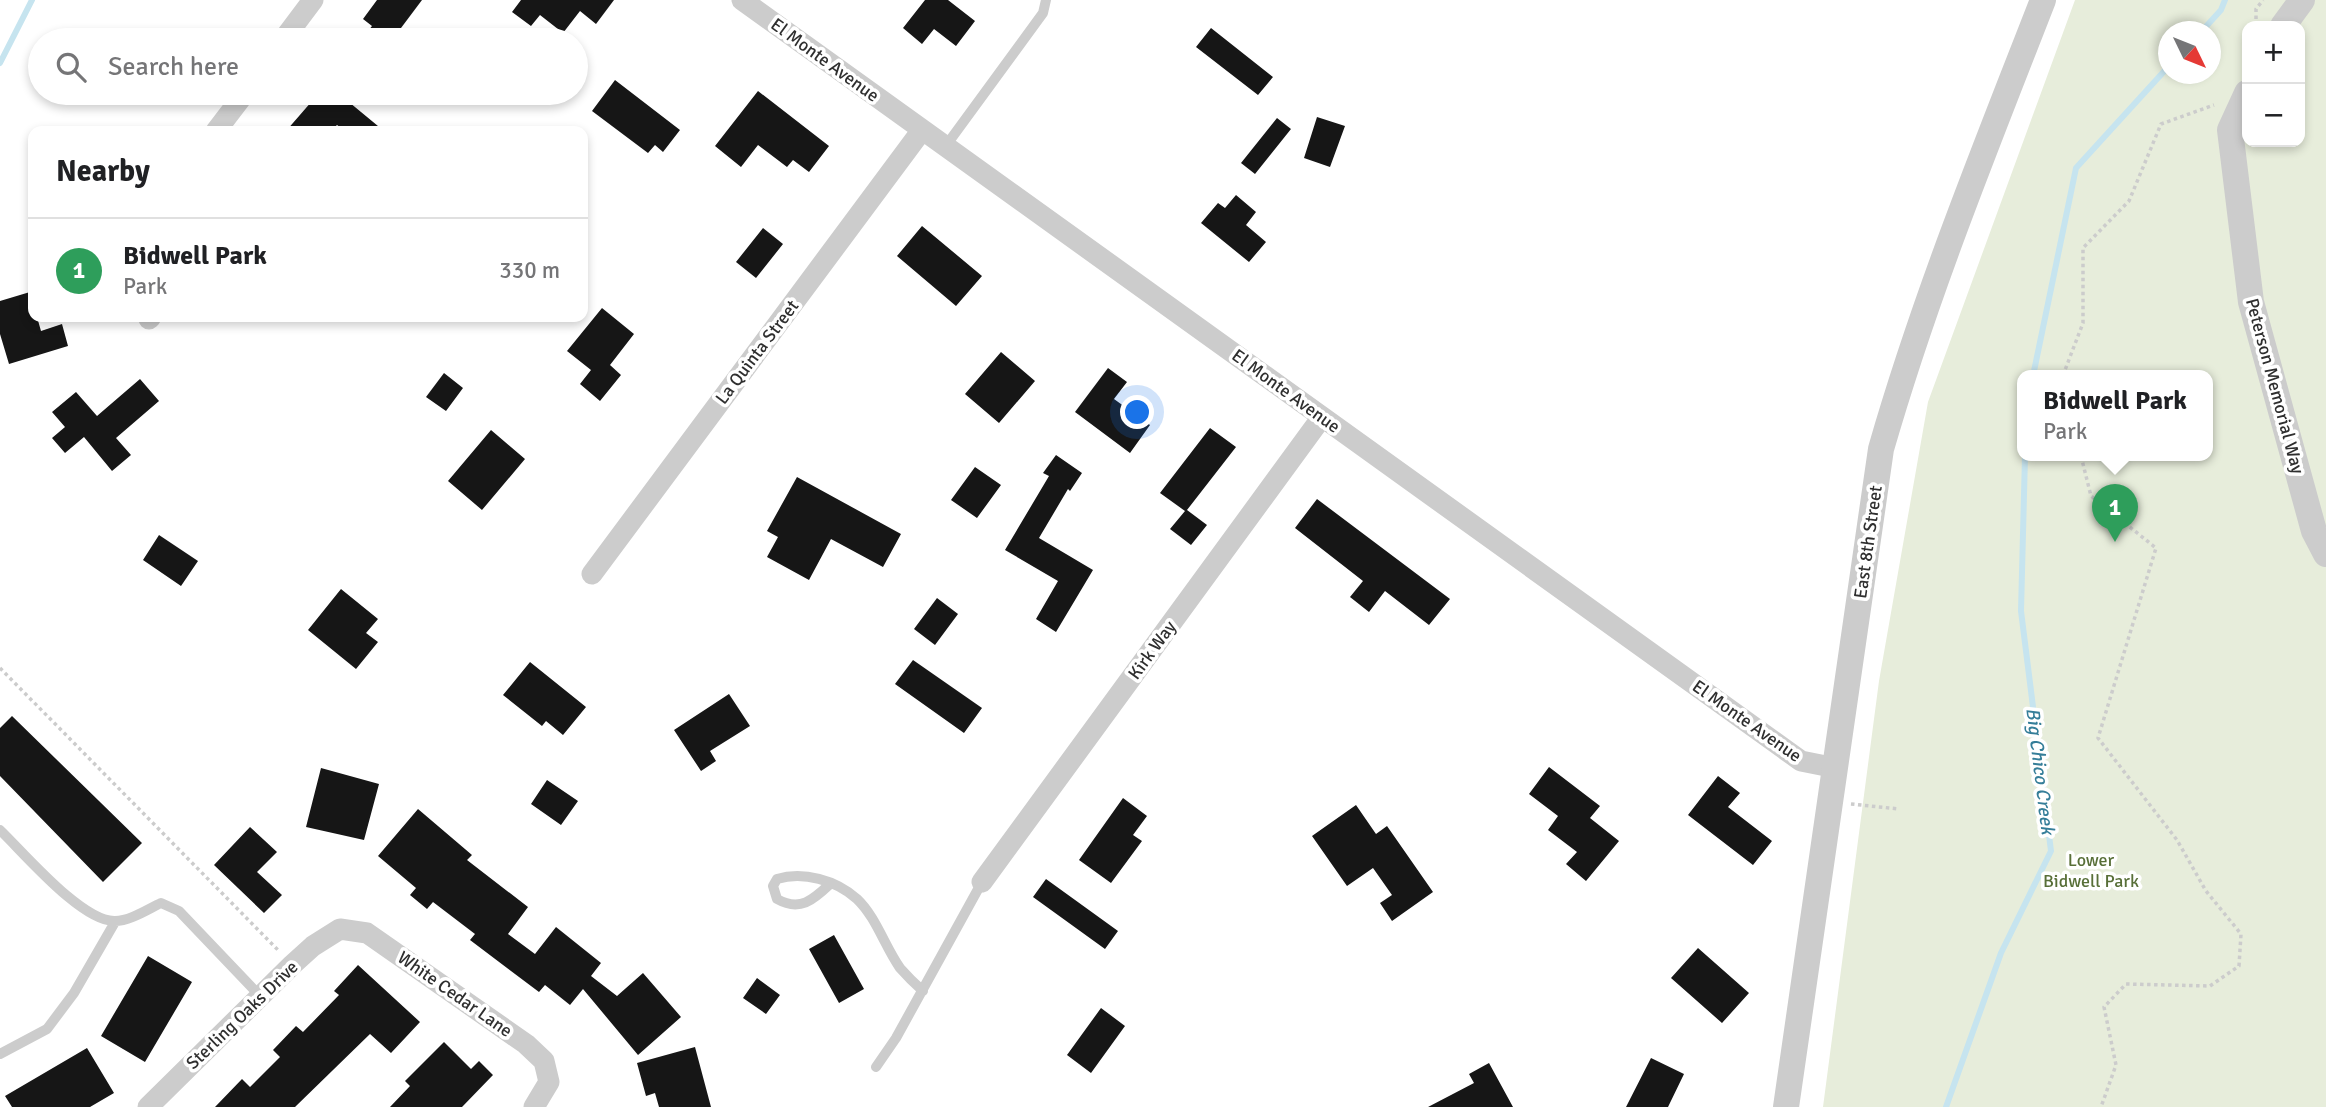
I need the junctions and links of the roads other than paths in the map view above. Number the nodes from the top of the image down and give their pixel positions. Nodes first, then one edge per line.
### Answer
1 (313, 0) edge
2 (742, 0) edge
3 (1046, 0) edge
4 (2043, 0) edge
5 (2302, 0) edge
6 (2287, 21) edge
7 (292, 28) edge
8 (2242, 104) edge
9 (236, 105) edge
10 (220, 126) edge
11 (922, 130) junction
12 (945, 146) junction
13 (1322, 417) junction
14 (2326, 554) edge
15 (592, 574) dead end
16 (1836, 768) junction
17 (0, 830) edge
18 (982, 882) joint
19 (830, 884) junction
20 (115, 922) junction
21 (340, 929) joint
22 (923, 991) junction
23 (260, 996) junction
24 (0, 1054) edge
25 (876, 1067) dead end
26 (148, 1107) edge
27 (534, 1107) edge
28 (1786, 1107) edge

1 - 7 street
2 - 11 street, El Monte Avenue
3 - 12 lane
4 - 16 street, East 8th Street
5 - 6 street
8 - 14 street, Peterson Memorial Way
9 - 10 street
11 - 12 street, El Monte Avenue
11 - 15 street, La Quinta Street
12 - 13 street, El Monte Avenue
13 - 16 street, El Monte Avenue
13 - 18 street, Kirk Way
16 - 28 street, East 8th Street
17 - 20 lane
18 - 22 lane
19 - 19 lane
19 - 22 lane
20 - 23 lane
20 - 24 lane
21 - 23 street, Sterling Oaks Drive
21 - 27 street, White Cedar Lane
22 - 25 lane
23 - 26 street, Sterling Oaks Drive

